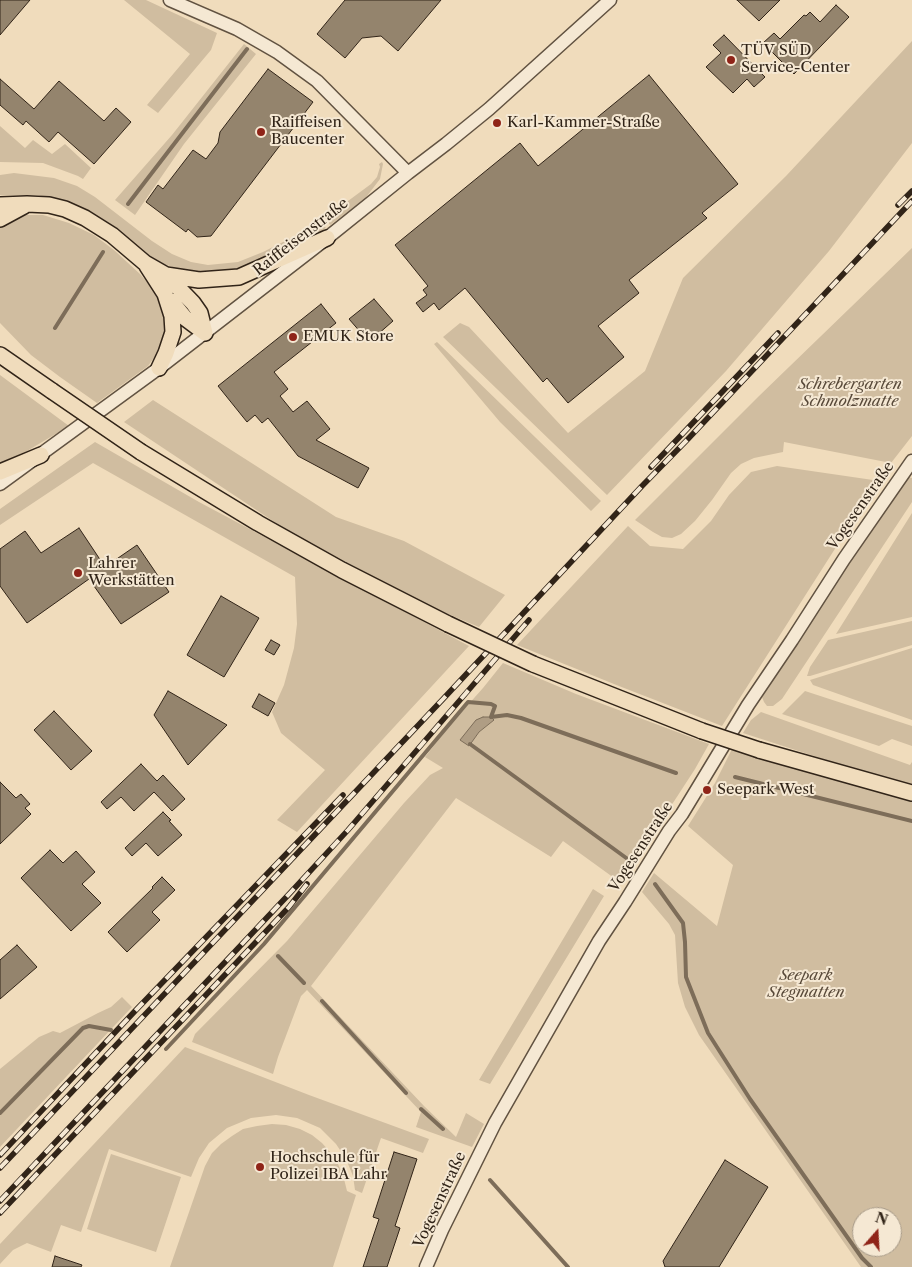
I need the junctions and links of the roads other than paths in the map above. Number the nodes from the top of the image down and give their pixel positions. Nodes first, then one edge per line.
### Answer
1 (170, 0) edge
2 (609, 0) edge
3 (408, 173) junction
4 (27, 204) junction
5 (0, 205) edge
6 (0, 219) edge
7 (327, 238) junction
8 (145, 263) junction
9 (166, 275) junction
10 (165, 294) junction
11 (205, 333) junction
12 (0, 344) edge
13 (4, 359) edge
14 (159, 368) junction
15 (42, 454) junction
16 (912, 461) edge
17 (0, 472) edge
18 (0, 484) edge
19 (912, 793) edge
20 (426, 1267) edge

1 - 3 street
2 - 3 street, Raiffeisenstraße
3 - 7 street, Raiffeisenstraße
4 - 5 main road
4 - 6 main road
4 - 8 main road
7 - 9 main road
7 - 11 street, Raiffeisenstraße
8 - 9 main road
8 - 10 main road
9 - 11 main road
10 - 11 main road
10 - 14 main road
11 - 14 street, Raiffeisenstraße
12 - 13 main road
13 - 19 main road, bridge
14 - 15 street, Raiffeisenstraße
15 - 17 main road
15 - 18 street, Raiffeisenstraße
16 - 20 street, Vogesenstraße

